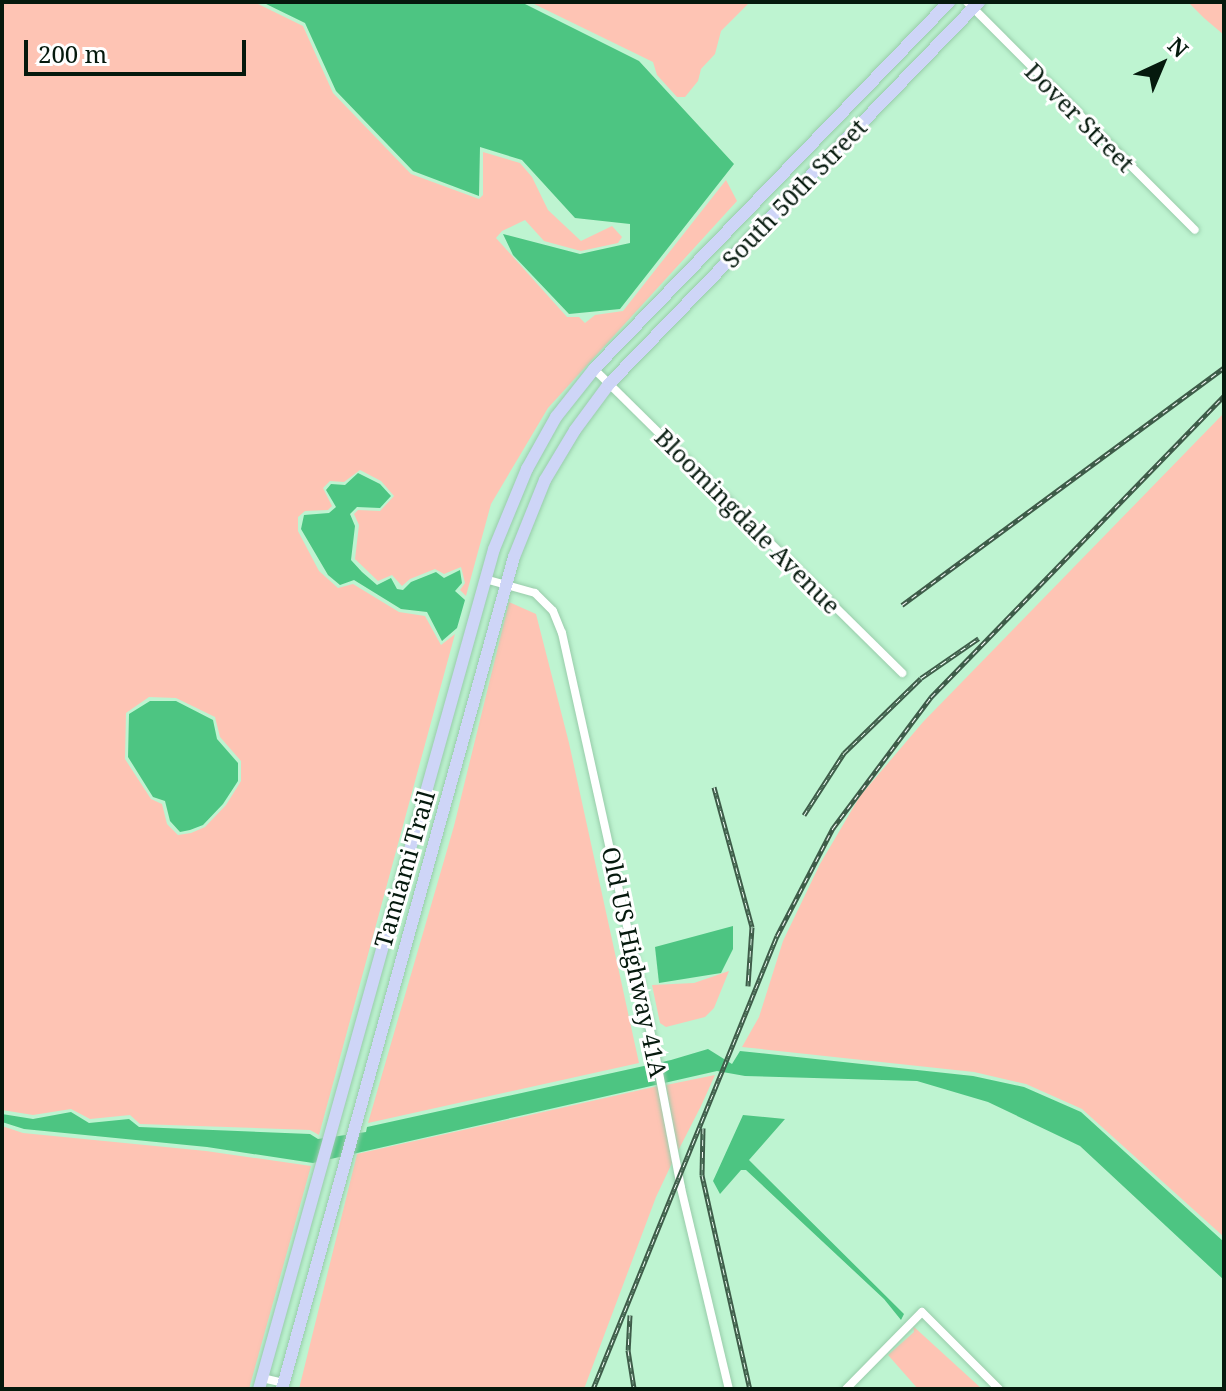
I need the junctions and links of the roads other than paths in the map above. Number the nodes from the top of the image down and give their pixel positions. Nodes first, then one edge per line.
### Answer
1 (949, 2) edge
2 (973, 5) edge
3 (863, 91) junction
4 (879, 106) junction
5 (1195, 230) dead end
6 (594, 369) junction
7 (609, 384) junction
8 (485, 579) junction
9 (506, 585) junction
10 (902, 673) dead end
11 (261, 1383) edge
12 (282, 1386) edge
13 (729, 1389) edge
14 (846, 1389) edge
15 (999, 1389) edge

1 - 3 main road, South 50th Street
2 - 4 main road, South 50th Street
2 - 5 street, Dover Street
3 - 4 street
3 - 6 main road, South 50th Street
4 - 7 main road, South 50th Street
6 - 7 street, Bloomingdale Avenue
6 - 8 main road, Tamiami Trail
7 - 9 main road, Tamiami Trail
7 - 10 street, Bloomingdale Avenue
8 - 9 street, Old US Highway 41A
8 - 11 main road, Tamiami Trail
9 - 12 main road, Tamiami Trail
9 - 13 street, Old US Highway 41A
11 - 12 street
14 - 15 street

